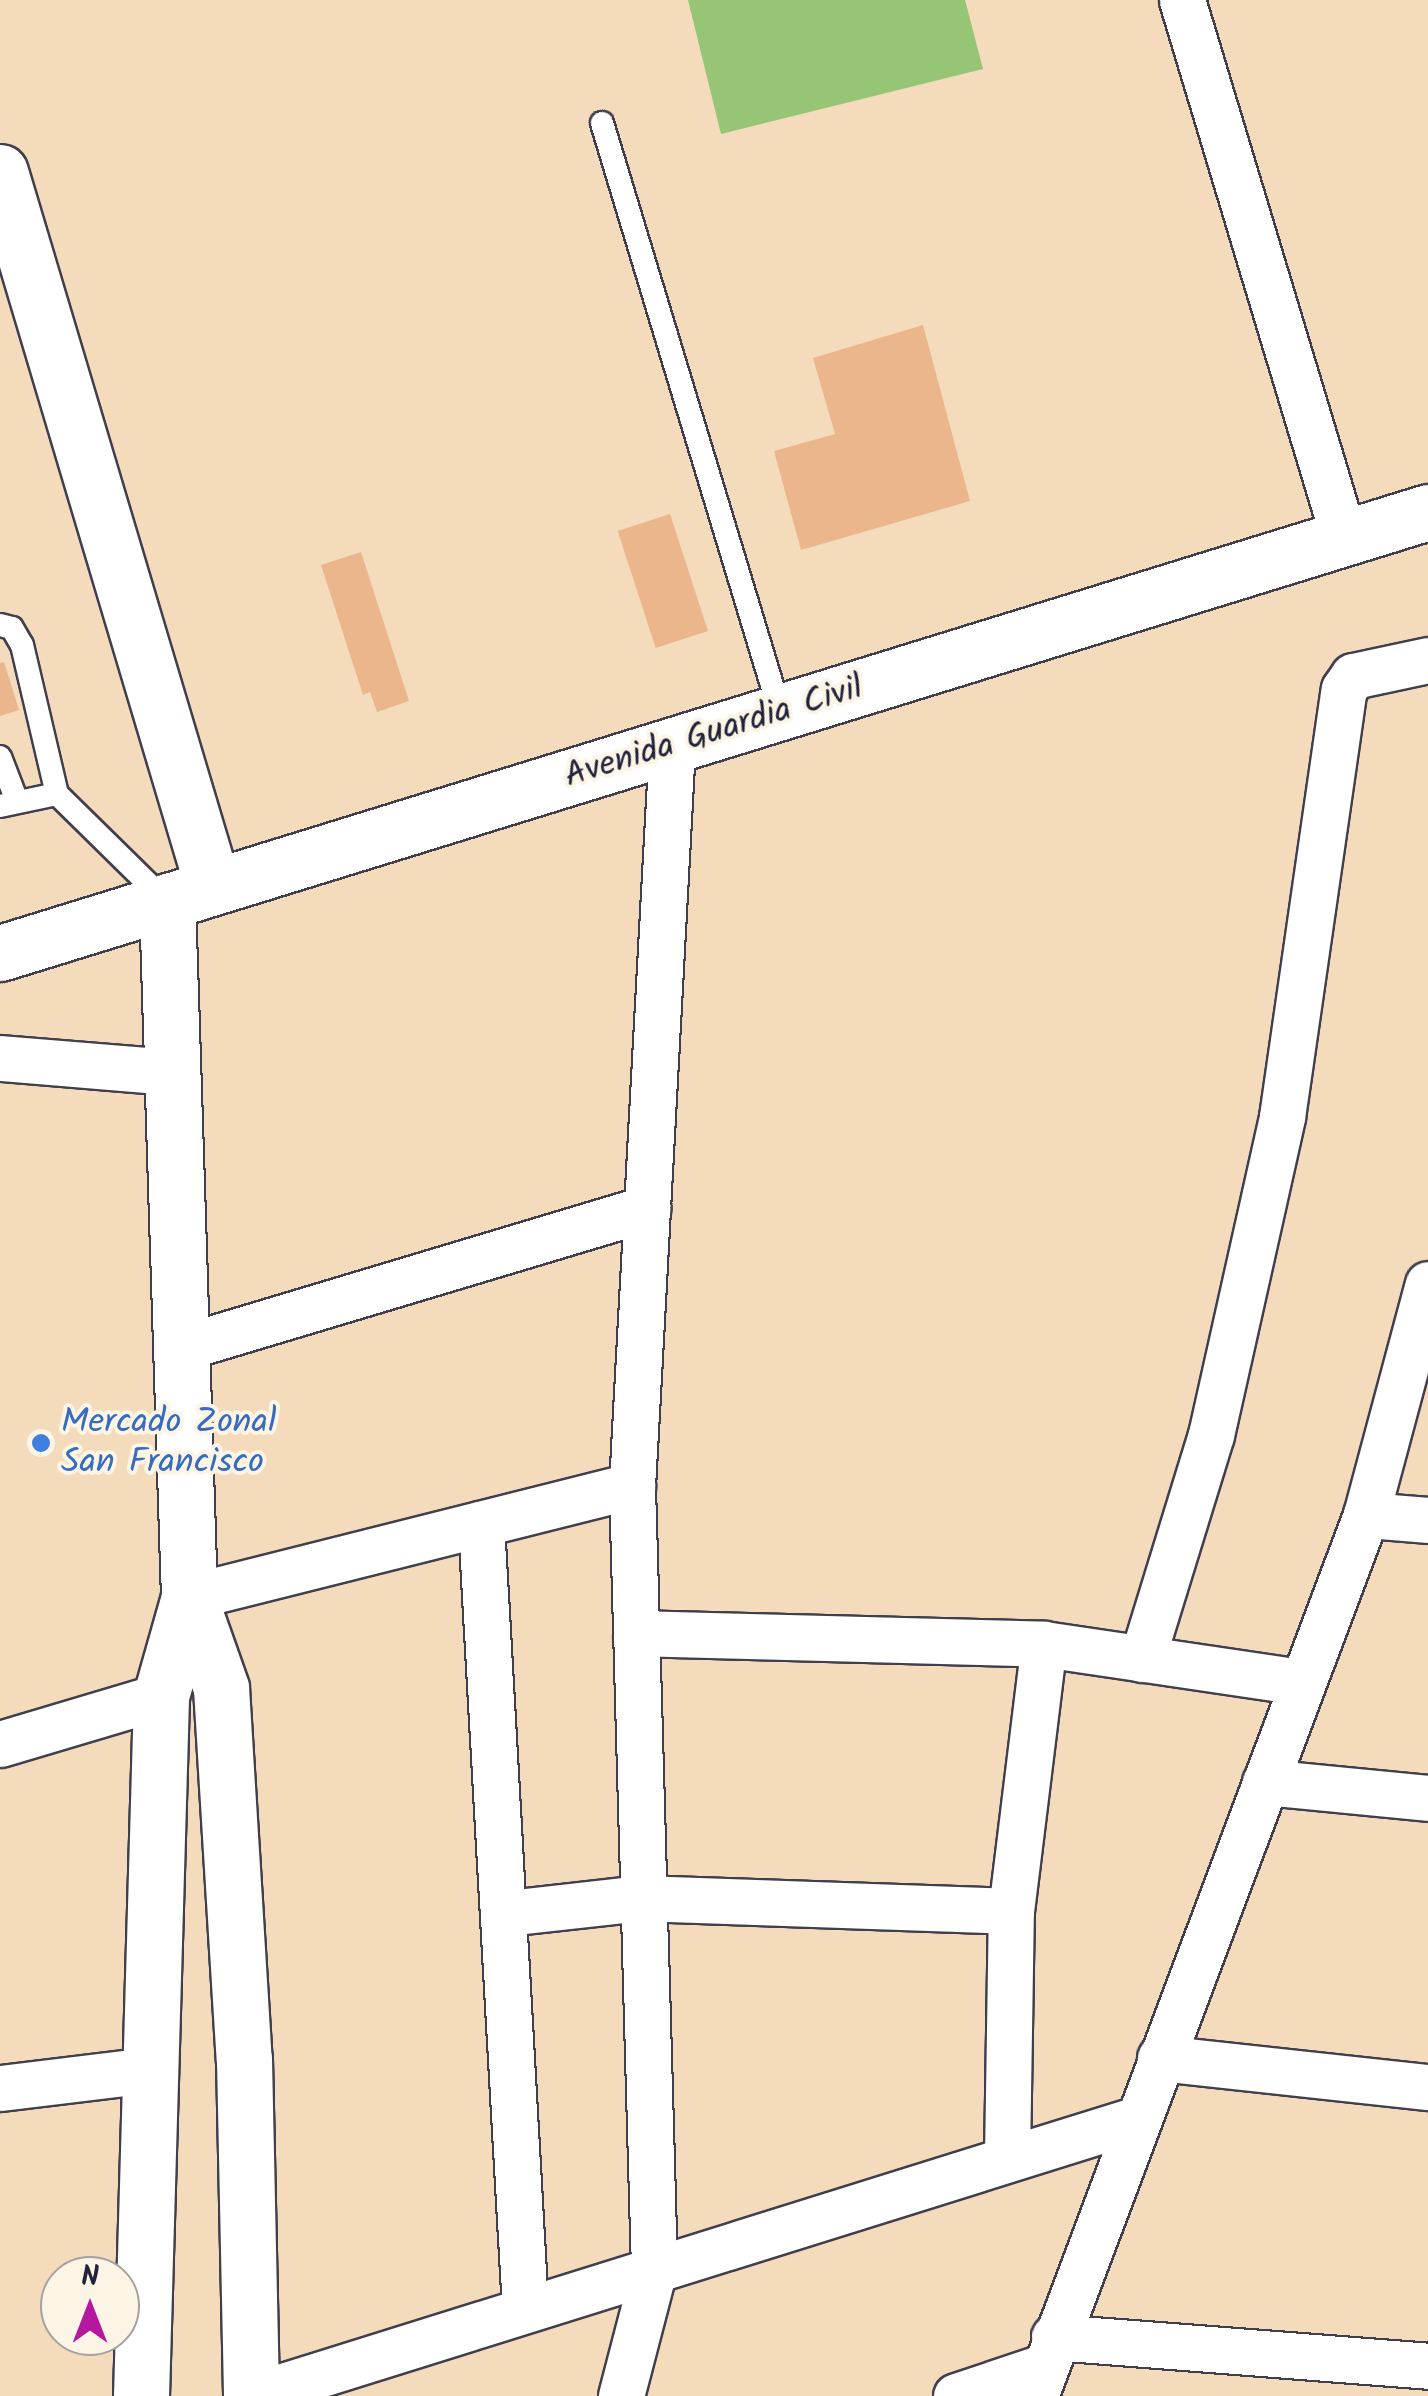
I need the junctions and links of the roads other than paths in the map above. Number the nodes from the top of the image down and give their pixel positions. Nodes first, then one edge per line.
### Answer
1 (1182, 0) edge
2 (602, 123) dead end
3 (1, 182) edge
4 (1428, 512) edge
5 (1344, 538) junction
6 (0, 625) edge
7 (1428, 660) edge
8 (780, 712) junction
9 (672, 746) junction
10 (0, 758) edge
11 (57, 794) junction
12 (8, 804) edge
13 (190, 894) junction
14 (0, 953) edge
15 (0, 1058) edge
16 (172, 1072) junction
17 (647, 1208) junction
18 (1428, 1284) edge
19 (181, 1348) junction
20 (632, 1486) junction
21 (1366, 1516) junction
22 (1428, 1520) edge
23 (481, 1524) junction
24 (188, 1597) junction
25 (636, 1634) junction
26 (1044, 1644) junction
27 (1142, 1658) junction
28 (1302, 1682) junction
29 (161, 1696) junction
30 (0, 1744) edge
31 (1265, 1782) junction
32 (1428, 1798) edge
33 (640, 1898) junction
34 (1011, 1911) junction
35 (508, 1913) junction
36 (1160, 2058) junction
37 (148, 2070) junction
38 (1428, 2087) edge
39 (0, 2088) edge
40 (1136, 2119) junction
41 (1007, 2158) junction
42 (654, 2269) junction
43 (525, 2310) junction
44 (1428, 2366) edge
45 (1044, 2367) edge
46 (141, 2396) edge
47 (251, 2396) edge
48 (621, 2396) edge
49 (956, 2396) edge

1 - 5 street
2 - 8 lane
3 - 13 main road
4 - 5 main road, Avenida Guardia Civil
5 - 8 main road, Avenida Guardia Civil
6 - 11 lane
7 - 27 street
8 - 9 main road, Avenida Guardia Civil
9 - 13 main road, Avenida Guardia Civil
9 - 17 street
10 - 12 lane
11 - 12 lane
11 - 13 lane
13 - 14 main road, Avenida Guardia Civil
13 - 16 main road
15 - 16 street
16 - 19 main road
17 - 19 street
17 - 20 street
18 - 21 street
19 - 24 main road
20 - 23 street
20 - 25 street
21 - 22 street
21 - 28 street
23 - 24 street
23 - 35 street
24 - 29 main road
24 - 47 main road
25 - 26 street
25 - 33 street
26 - 27 street
26 - 34 street
27 - 28 street
28 - 31 street
29 - 30 street
29 - 37 main road
31 - 32 street
31 - 36 street
33 - 34 street
33 - 35 street
33 - 42 street
34 - 41 street
35 - 43 street
36 - 38 street
36 - 40 street
37 - 39 street
37 - 46 main road
40 - 41 street
40 - 45 street
41 - 42 street
42 - 43 street
42 - 48 street
43 - 47 street
44 - 45 street
45 - 49 street

